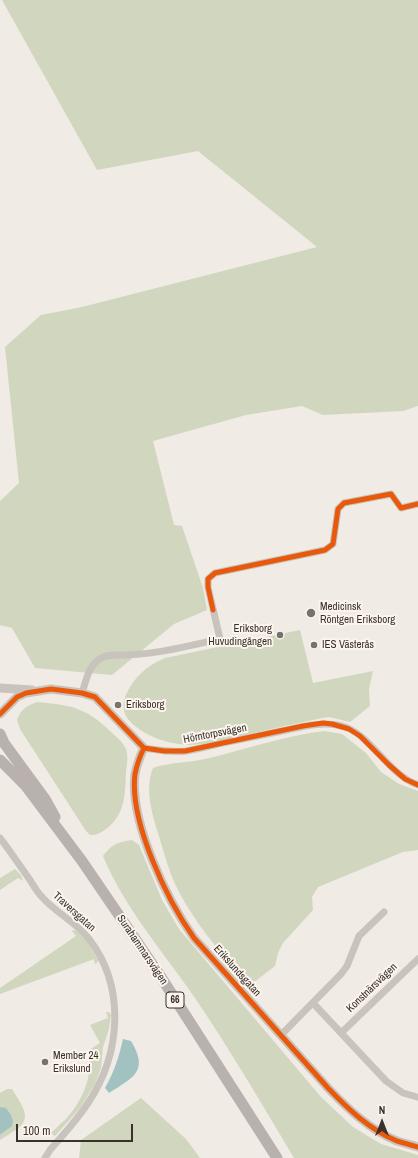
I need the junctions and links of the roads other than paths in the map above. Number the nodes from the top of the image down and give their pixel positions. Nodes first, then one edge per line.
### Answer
1 (418, 504) edge
2 (0, 688) edge
3 (39, 690) junction
4 (82, 693) junction
5 (0, 714) edge
6 (0, 734) edge
7 (144, 748) junction
8 (0, 760) edge
9 (0, 768) edge
10 (418, 785) edge
11 (0, 838) edge
12 (70, 844) junction
13 (384, 912) dead end
14 (418, 959) edge
15 (314, 1003) junction
16 (341, 1033) junction
17 (280, 1035) junction
18 (417, 1097) edge
19 (418, 1147) edge
20 (45, 1158) edge
21 (277, 1158) edge

1 - 4 street
2 - 3 street
3 - 4 street
3 - 5 street
4 - 7 street
6 - 12 main road, Surahammarsvägen / 66
7 - 10 street, Hörntorpsvägen
7 - 17 street, Erikslundsgatan
8 - 12 main road, Surahammarsvägen / 66
9 - 12 main road
11 - 20 street, Traversgatan
12 - 21 main road, Surahammarsvägen / 66
13 - 15 street
14 - 16 street, Konstnärsvägen
15 - 16 street
15 - 17 street
16 - 18 street
17 - 19 street, Erikslundsgatan

